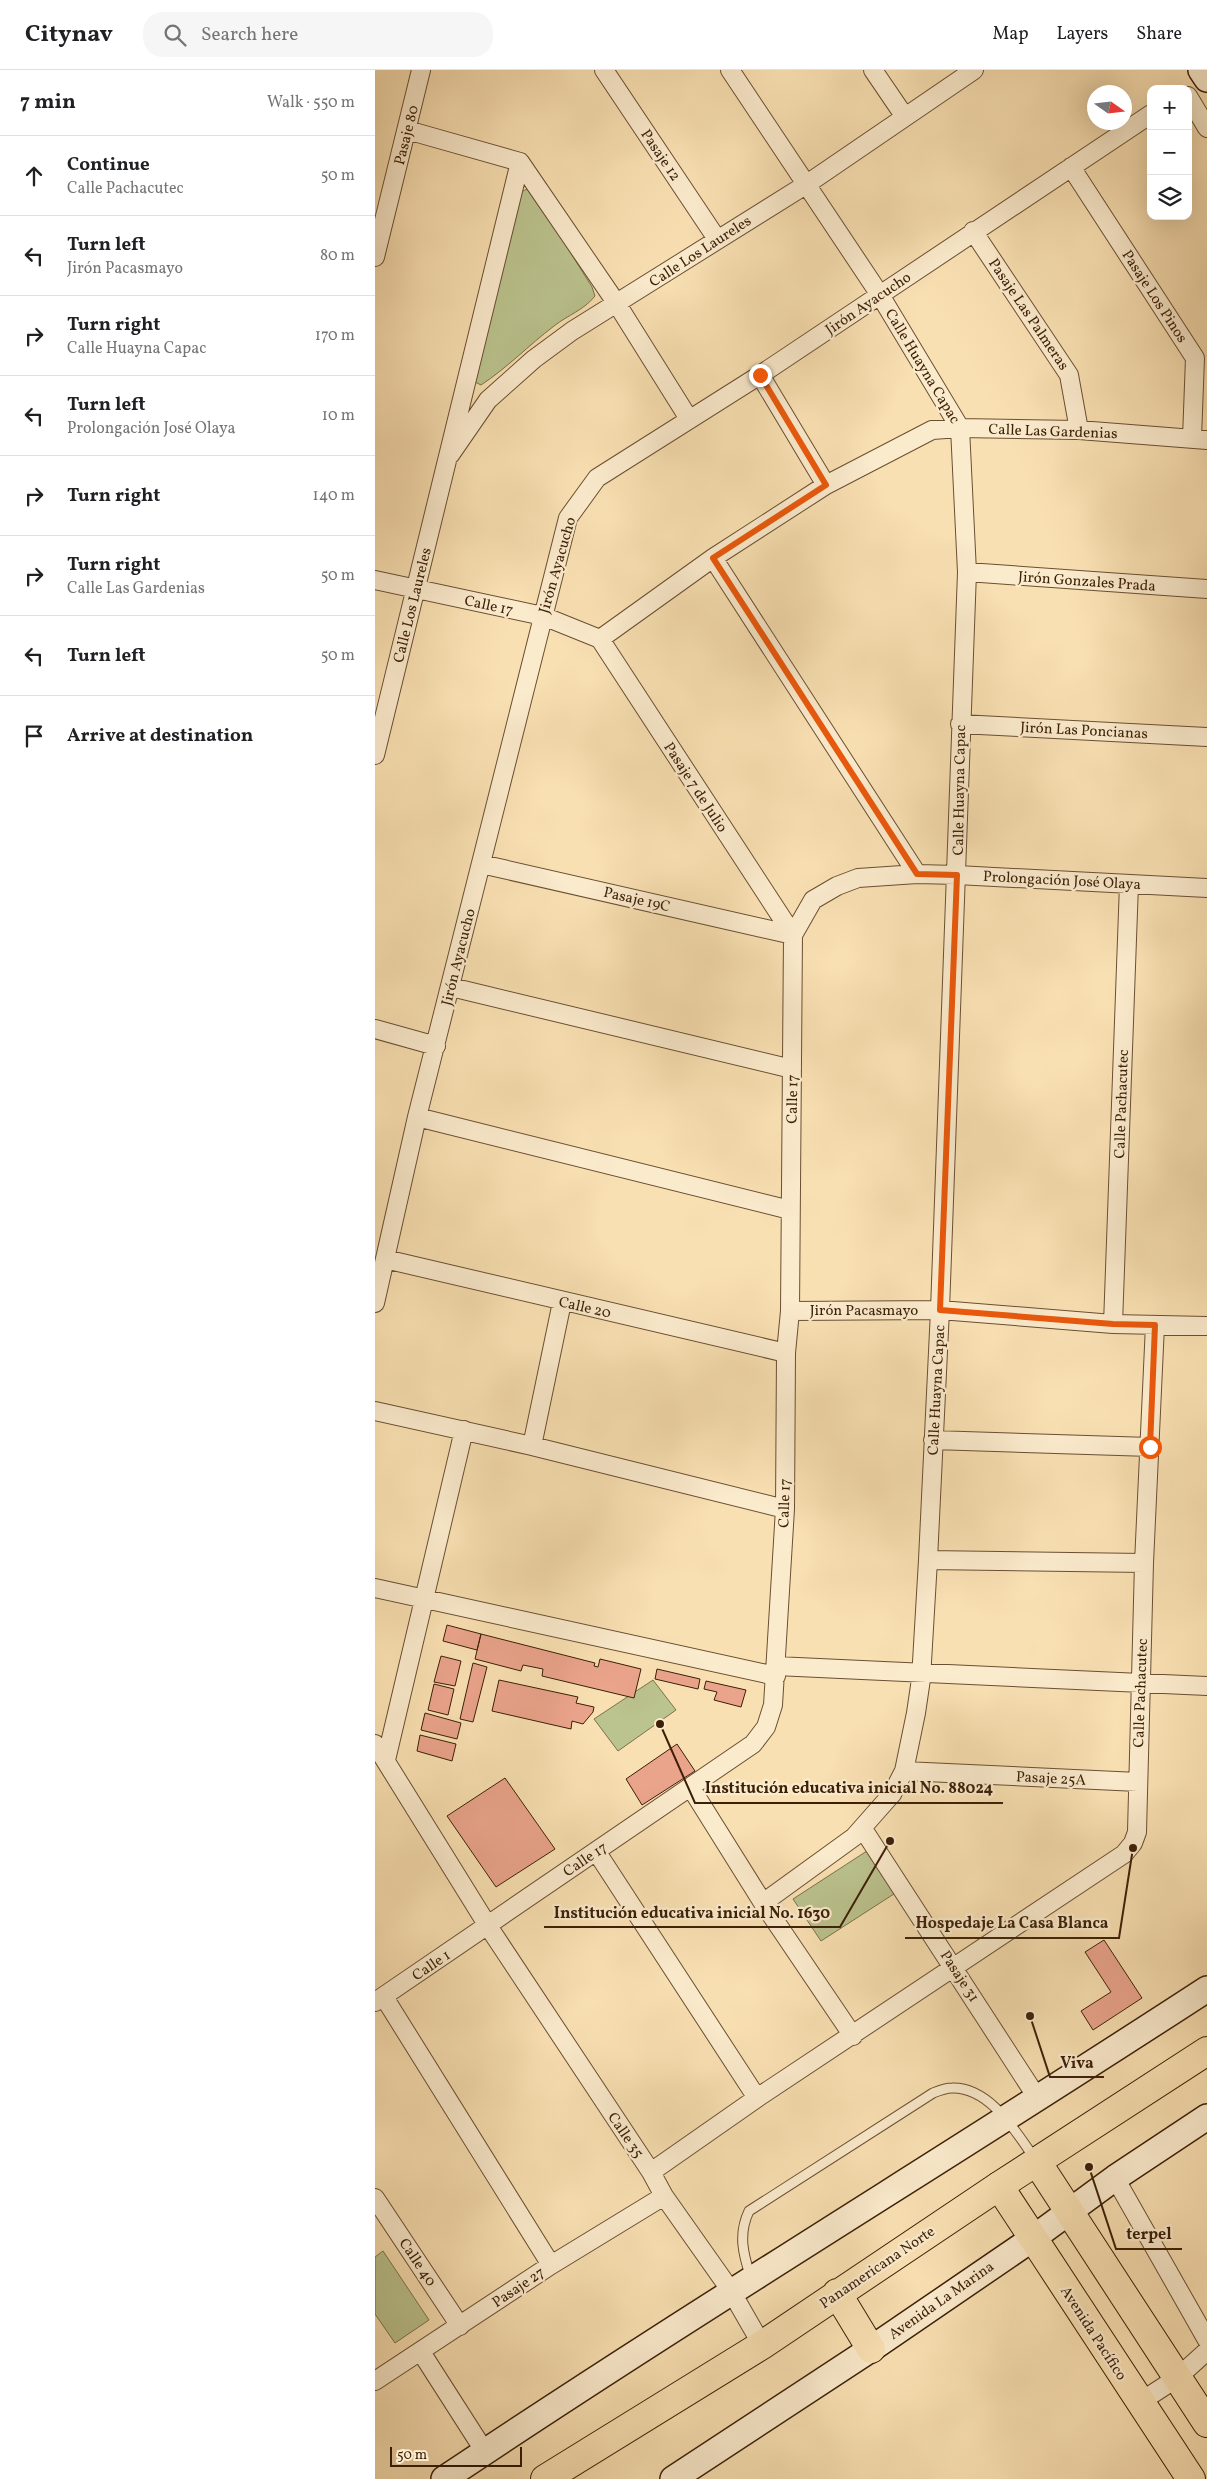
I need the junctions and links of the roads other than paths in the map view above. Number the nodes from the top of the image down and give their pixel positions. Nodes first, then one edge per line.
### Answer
1 (421, 70) edge
2 (604, 70) edge
3 (730, 70) edge
4 (873, 70) edge
5 (974, 70) edge
6 (1192, 103) edge
7 (1147, 117) edge
8 (905, 118) junction
9 (1207, 128) edge
10 (407, 130) junction
11 (520, 162) junction
12 (1071, 167) junction
13 (807, 184) junction
14 (973, 231) junction
15 (717, 239) junction
16 (375, 257) edge
17 (880, 295) junction
18 (617, 304) junction
19 (760, 375) junction
20 (689, 419) junction
21 (960, 428) junction
22 (1079, 430) junction
23 (1199, 439) edge
24 (450, 455) junction
25 (826, 485) junction
26 (713, 558) junction
27 (967, 572) junction
28 (375, 580) edge
29 (1207, 589) edge
30 (416, 590) junction
31 (543, 616) junction
32 (600, 639) junction
33 (960, 724) junction
34 (1207, 737) edge
35 (375, 754) edge
36 (481, 864) junction
37 (917, 874) junction
38 (957, 875) junction
39 (1129, 884) junction
40 (1207, 888) edge
41 (793, 935) junction
42 (451, 987) junction
43 (375, 1029) edge
44 (436, 1046) junction
45 (793, 1069) junction
46 (417, 1117) junction
47 (790, 1210) junction
48 (385, 1259) junction
49 (562, 1302) junction
50 (375, 1303) edge
51 (940, 1310) junction
52 (790, 1311) junction
53 (1113, 1324) junction
54 (1155, 1325) junction
55 (1207, 1326) edge
56 (786, 1353) junction
57 (375, 1411) edge
58 (464, 1430) junction
59 (933, 1440) junction
60 (533, 1446) junction
61 (1150, 1447) junction
62 (785, 1509) junction
63 (928, 1560) junction
64 (1144, 1563) junction
65 (375, 1588) edge
66 (425, 1599) junction
67 (776, 1671) junction
68 (921, 1672) junction
69 (1141, 1684) junction
70 (1207, 1686) edge
71 (375, 1744) edge
72 (386, 1760) junction
73 (904, 1771) junction
74 (1138, 1782) junction
75 (691, 1788) junction
76 (863, 1829) junction
77 (596, 1851) junction
78 (763, 1903) junction
79 (487, 1926) junction
80 (955, 1968) junction
81 (1207, 1989) edge
82 (379, 2000) edge
83 (853, 2036) junction
84 (1207, 2051) edge
85 (757, 2098) junction
86 (1038, 2099) junction
87 (1207, 2117) edge
88 (1007, 2118) junction
89 (1037, 2162) junction
90 (651, 2172) junction
91 (1115, 2178) junction
92 (999, 2186) junction
93 (664, 2196) junction
94 (375, 2198) edge
95 (1069, 2211) junction
96 (1032, 2239) junction
97 (551, 2265) junction
98 (741, 2284) junction
99 (837, 2293) junction
100 (460, 2326) junction
101 (1207, 2340) edge
102 (762, 2345) junction
103 (871, 2349) junction
104 (421, 2352) junction
105 (1207, 2352) edge
106 (1177, 2378) junction
107 (375, 2381) edge
108 (1140, 2402) junction
109 (1207, 2423) edge
110 (485, 2452) junction
111 (444, 2479) edge
112 (545, 2479) edge
113 (673, 2479) edge
114 (1191, 2479) edge

1 - 10 street, Pasaje 80
2 - 15 street, Pasaje 12
3 - 13 street, Calle Huayna Capac
4 - 8 street
5 - 8 street, Calle Los Laureles
6 - 9 street
7 - 12 street, Jirón Ayacucho
8 - 13 street, Calle Los Laureles
10 - 11 street
10 - 16 street, Pasaje 80
11 - 18 street
11 - 24 street, Calle Los Laureles
12 - 14 street, Jirón Ayacucho
12 - 23 street, Pasaje Los Pinos
13 - 15 street, Calle Los Laureles
13 - 17 street, Calle Huayna Capac
14 - 17 street, Jirón Ayacucho
14 - 22 street, Pasaje Las Palmeras
15 - 18 street, Calle Los Laureles
17 - 19 street, Jirón Ayacucho
17 - 21 street, Calle Huayna Capac
18 - 20 street
18 - 24 street, Calle Los Laureles
19 - 20 street, Jirón Ayacucho
19 - 25 street
20 - 31 street, Jirón Ayacucho
21 - 22 street, Calle Las Gardenias
21 - 25 street, Calle Las Gardenias
21 - 27 street, Calle Huayna Capac
22 - 23 street, Calle Las Gardenias
24 - 30 street, Calle Los Laureles
25 - 26 street, Calle Las Gardenias
26 - 32 street, Calle Las Gardenias
26 - 37 street
27 - 29 street, Jirón Gonzales Prada
27 - 33 street, Calle Huayna Capac
28 - 30 street, Calle 17
30 - 31 street, Calle 17
30 - 35 street, Calle Los Laureles
31 - 32 street, Calle 17
31 - 36 street, Jirón Ayacucho
32 - 41 street, Pasaje 7 de Julio
33 - 34 street, Jirón Las Poncianas
33 - 38 street, Calle Huayna Capac
36 - 41 street, Pasaje 19C
36 - 42 street, Jirón Ayacucho
37 - 38 street, Prolongación José Olaya
37 - 41 street, Prolongación José Olaya
38 - 39 street, Prolongación José Olaya
38 - 51 street, Calle Huayna Capac
39 - 40 street, Prolongación José Olaya
39 - 53 street, Calle Pachacutec
41 - 45 street, Calle 17
42 - 44 street, Jirón Ayacucho
42 - 45 street
43 - 44 street
44 - 46 street, Jirón Ayacucho
45 - 47 street, Calle 17
46 - 47 street
46 - 48 street, Jirón Ayacucho
47 - 52 street, Calle 17
48 - 49 street, Calle 20
48 - 50 street, Jirón Ayacucho
49 - 56 street, Calle 20
49 - 60 street
51 - 52 street, Jirón Pacasmayo
51 - 53 street, Jirón Pacasmayo
51 - 59 street, Calle Huayna Capac
52 - 56 street, Calle 17
53 - 54 street, Jirón Pacasmayo
54 - 55 street, Jirón Pacasmayo
54 - 61 street, Calle Pachacutec
56 - 62 street, Calle 17
57 - 58 street
58 - 60 street
58 - 66 street
59 - 61 street
59 - 63 street, Calle Huayna Capac
60 - 62 street
61 - 64 street, Calle Pachacutec
62 - 67 street, Calle 17
63 - 64 street
63 - 68 street, Calle Huayna Capac
64 - 69 street, Calle Pachacutec
65 - 66 street
66 - 67 street
66 - 72 street
67 - 68 street
67 - 75 street, Calle 17
68 - 69 street
68 - 73 street, Calle Huayna Capac
69 - 70 street
69 - 74 street, Calle Pachacutec
71 - 72 street, Calle 35
72 - 79 street, Calle 35
73 - 74 street, Pasaje 25A
73 - 76 street, Calle Huayna Capac
74 - 80 street, Calle Pachacutec
75 - 77 street, Calle 17
75 - 78 street
76 - 78 street, Calle Huayna Capac
76 - 80 street, Pasaje 31
77 - 79 street, Calle 17
77 - 85 street
78 - 83 street
79 - 82 street, Calle 1
79 - 90 street, Calle 35
80 - 83 street, Calle Pachacutec
80 - 86 street, Pasaje 31
81 - 86 main road
82 - 97 street
83 - 85 street, Calle Pachacutec
84 - 89 main road, Panamericana Norte
85 - 90 street, Calle Pachacutec
86 - 88 main road
87 - 91 main road, Avenida La Marina
88 - 89 lane
88 - 98 main road
88 - 98 lane
89 - 92 main road, Panamericana Norte
89 - 95 main road
90 - 93 street, Calle 35
91 - 95 main road, Avenida La Marina
91 - 101 street
92 - 96 main road, Avenida Pacífico
92 - 99 main road, Panamericana Norte
93 - 97 street, Pasaje 27
93 - 98 street, Calle 35
94 - 100 street, Calle 40
95 - 96 main road, Avenida La Marina
95 - 106 main road
96 - 103 main road, Avenida La Marina
96 - 108 main road, Avenida Pacífico
97 - 100 street, Pasaje 27
98 - 102 street, Calle 35
98 - 110 main road
99 - 102 main road, Panamericana Norte
99 - 103 main road
100 - 104 street, Pasaje 27
102 - 112 main road, Panamericana Norte
103 - 113 main road, Avenida La Marina
104 - 107 street, Pasaje 27
104 - 110 street
105 - 106 street
106 - 108 street
106 - 109 main road
108 - 114 main road, Avenida Pacífico
110 - 111 main road

